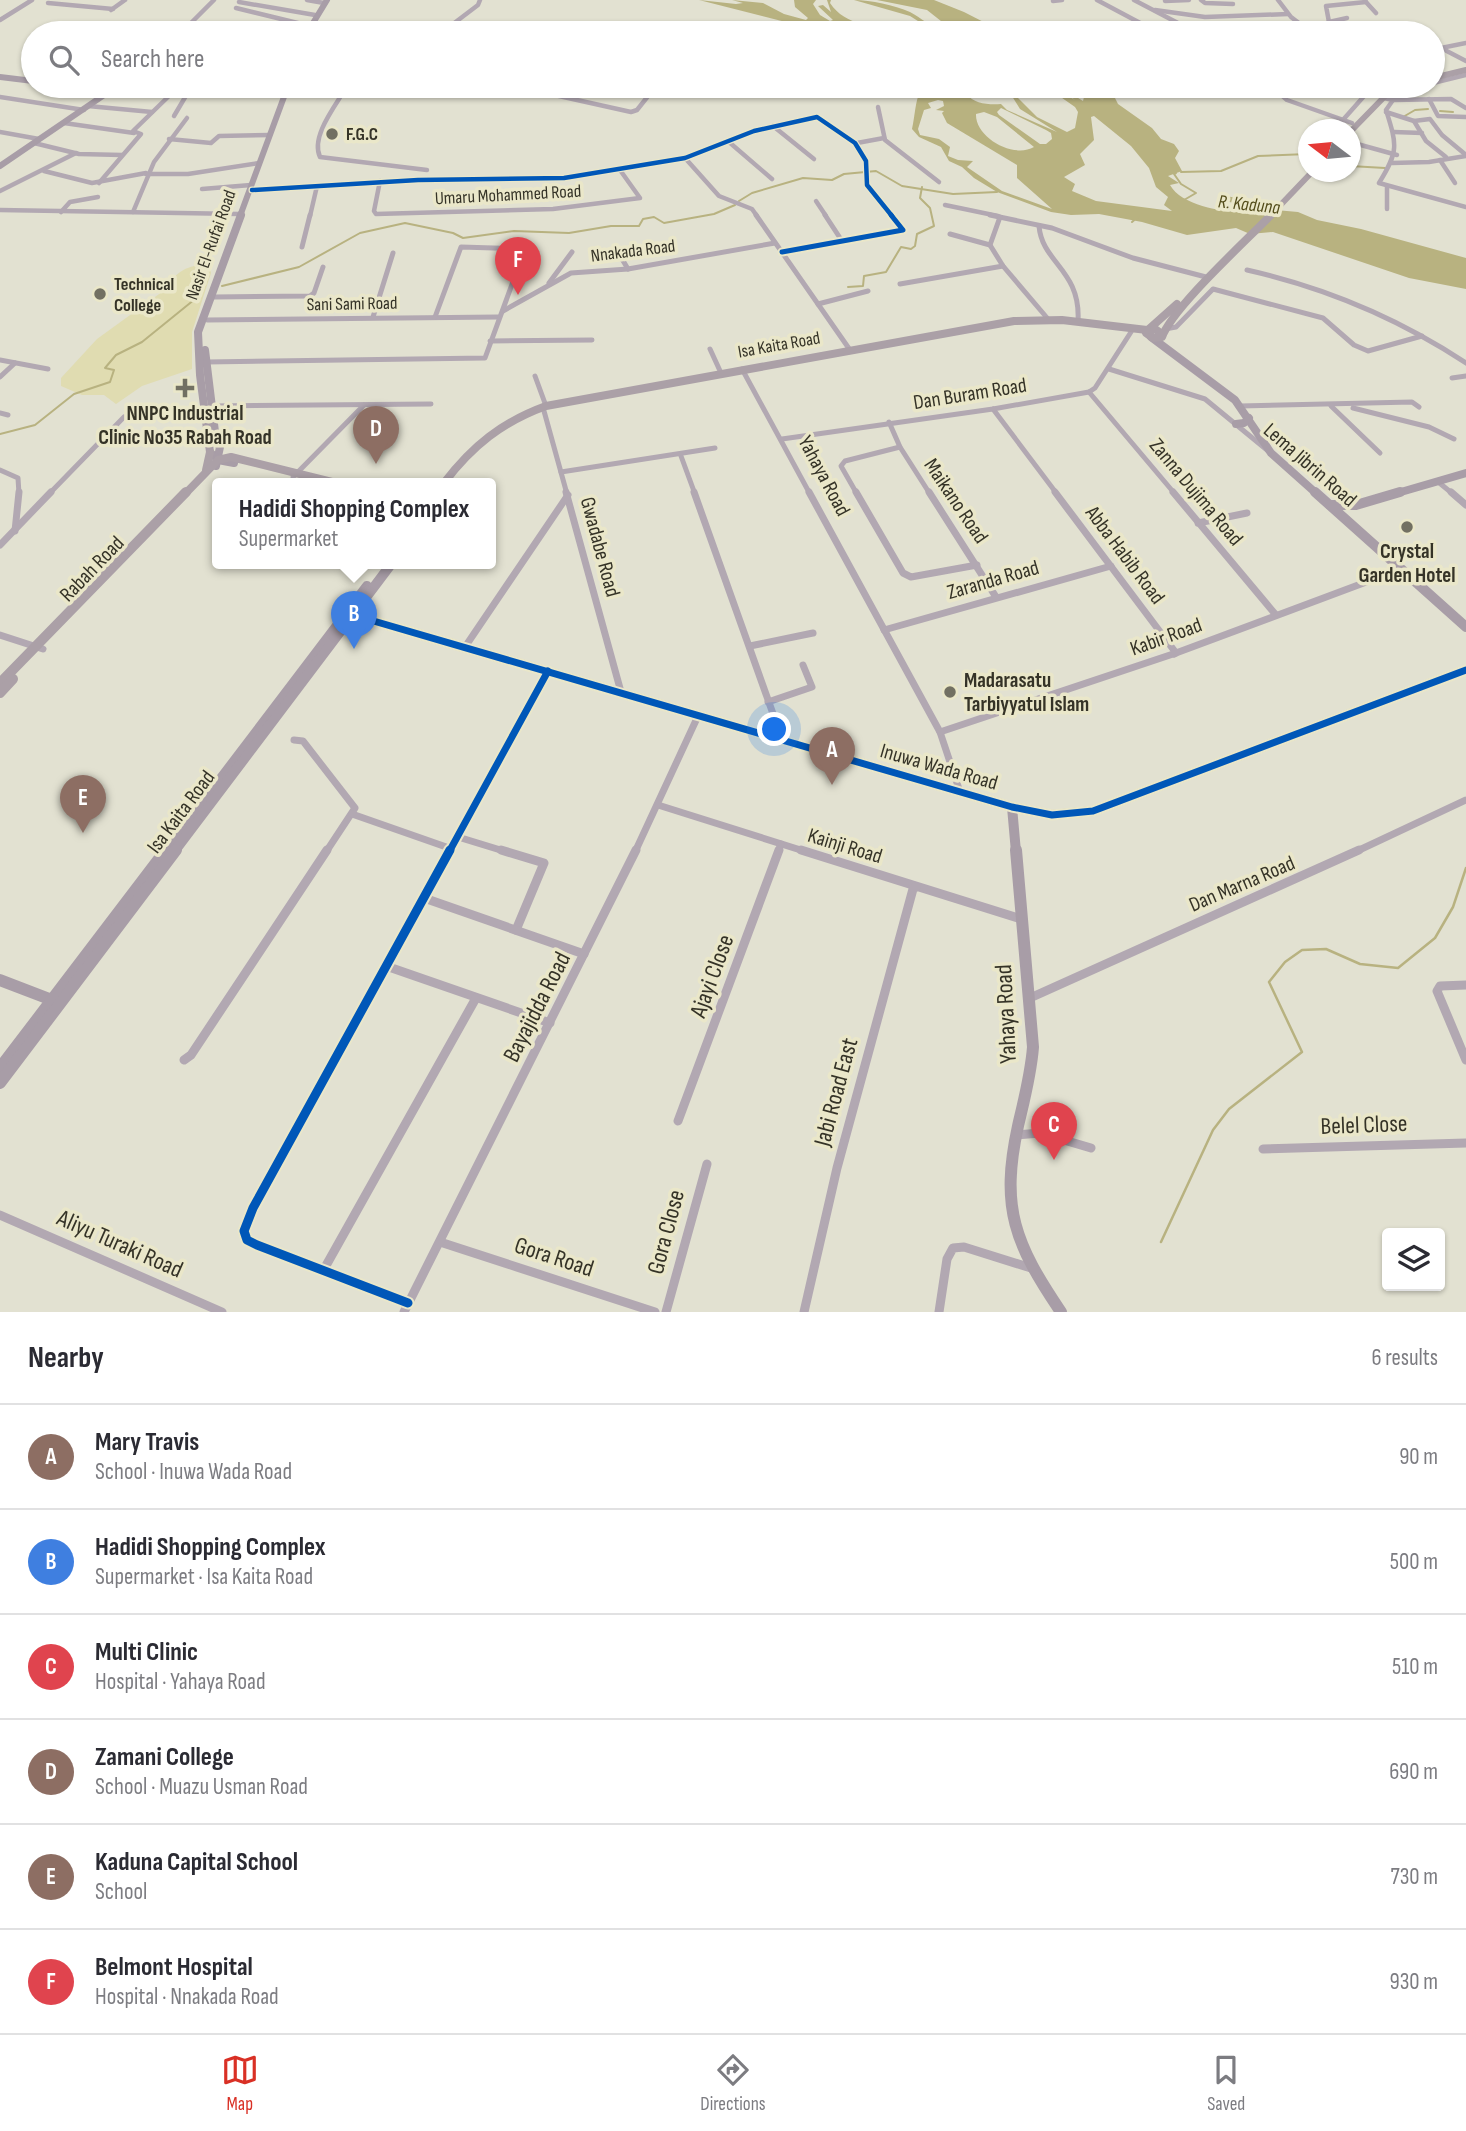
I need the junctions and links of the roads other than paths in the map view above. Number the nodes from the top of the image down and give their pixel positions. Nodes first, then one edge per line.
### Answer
1 (32, 0) edge
2 (90, 0) edge
3 (125, 0) edge
4 (214, 0) edge
5 (307, 0) edge
6 (480, 0) edge
7 (1062, 0) edge
8 (1097, 0) edge
9 (1134, 0) edge
10 (1165, 0) edge
11 (1189, 0) edge
12 (1201, 0) edge
13 (1278, 0) edge
14 (240, 1) edge
15 (327, 1) edge
16 (1053, 1) edge
17 (1365, 1) edge
18 (1232, 2) edge
19 (48, 3) dead end
20 (84, 5) junction
21 (1155, 10) junction
22 (1169, 12) junction
23 (1376, 13) dead end
24 (1232, 14) junction
25 (1289, 14) junction
26 (315, 15) junction
27 (1347, 18) dead end
28 (0, 20) edge
29 (193, 21) edge
30 (288, 21) edge
31 (312, 21) edge
32 (316, 21) edge
33 (457, 21) edge
34 (1137, 21) edge
35 (1175, 21) edge
36 (1297, 21) edge
37 (1329, 21) edge
38 (1334, 21) edge
39 (1466, 43) edge
40 (1445, 47) edge
41 (1445, 51) edge
42 (1466, 68) edge
43 (1445, 74) edge
44 (0, 77) edge
45 (21, 80) edge
46 (0, 97) edge
47 (100, 98) edge
48 (167, 98) edge
49 (185, 98) edge
50 (285, 98) edge
51 (340, 98) edge
52 (569, 98) edge
53 (645, 98) edge
54 (1285, 98) edge
55 (1364, 98) edge
56 (1374, 98) edge
57 (1383, 98) edge
58 (1387, 98) edge
59 (1429, 99) junction
60 (1393, 100) junction
61 (877, 107) dead end
62 (86, 108) junction
63 (1466, 108) edge
64 (152, 112) junction
65 (1386, 112) junction
66 (174, 116) dead end
67 (1466, 117) edge
68 (187, 118) dead end
69 (1342, 119) edge
70 (1349, 119) edge
71 (1350, 119) edge
72 (277, 120) junction
73 (1361, 121) edge
74 (1414, 121) junction
75 (65, 123) junction
76 (141, 124) junction
77 (151, 125) dead end
78 (773, 126) junction
79 (0, 132) edge
80 (1394, 132) junction
81 (134, 133) junction
82 (1422, 133) junction
83 (270, 135) junction
84 (884, 138) junction
85 (169, 139) junction
86 (36, 141) junction
87 (729, 142) junction
88 (857, 143) junction
89 (1361, 145) edge
90 (76, 153) junction
91 (122, 155) junction
92 (1397, 155) junction
93 (1465, 155) edge
94 (685, 158) junction
95 (1443, 158) junction
96 (814, 159) dead end
97 (261, 161) junction
98 (1392, 163) junction
99 (0, 166) edge
100 (427, 170) dead end
101 (621, 170) junction
102 (44, 171) junction
103 (146, 174) junction
104 (772, 179) dead end
105 (380, 181) junction
106 (939, 182) dead end
107 (1299, 182) edge
108 (99, 183) junction
109 (1455, 183) dead end
110 (317, 186) junction
111 (251, 187) junction
112 (1387, 187) junction
113 (202, 189) dead end
114 (0, 191) edge
115 (98, 197) dead end
116 (816, 201) dead end
117 (945, 205) dead end
118 (1466, 207) edge
119 (1387, 209) dead end
120 (0, 210) edge
121 (61, 212) junction
122 (133, 212) junction
123 (239, 214) junction
124 (1000, 217) junction
125 (1039, 226) junction
126 (950, 234) dead end
127 (842, 241) junction
128 (775, 243) junction
129 (990, 245) junction
130 (302, 247) dead end
131 (616, 249) dead end
132 (782, 252) junction
133 (393, 253) dead end
134 (572, 253) dead end
135 (1227, 259) junction
136 (1003, 266) junction
137 (323, 267) dead end
138 (628, 269) junction
139 (221, 270) junction
140 (1247, 270) dead end
141 (1206, 277) junction
142 (900, 284) dead end
143 (547, 286) junction
144 (868, 291) dead end
145 (214, 297) junction
146 (818, 304) junction
147 (503, 311) junction
148 (373, 317) junction
149 (435, 317) junction
150 (498, 317) junction
151 (1048, 319) junction
152 (207, 320) junction
153 (1078, 321) junction
154 (987, 328) junction
155 (1131, 332) junction
156 (1149, 333) junction
157 (1163, 333) junction
158 (1422, 336) junction
159 (592, 340) dead end
160 (489, 341) junction
161 (709, 349) dead end
162 (850, 350) junction
163 (1172, 351) junction
164 (0, 360) edge
165 (206, 362) junction
166 (15, 363) junction
167 (1466, 363) edge
168 (48, 369) dead end
169 (1109, 369) junction
170 (744, 371) junction
171 (721, 373) junction
172 (535, 376) dead end
173 (1466, 376) edge
174 (0, 377) edge
175 (1451, 378) dead end
176 (1088, 392) junction
177 (431, 404) dead end
178 (364, 405) junction
179 (1240, 406) junction
180 (1331, 406) junction
181 (1342, 406) junction
182 (211, 407) junction
183 (1419, 407) dead end
184 (545, 408) junction
185 (993, 409) junction
186 (0, 413) edge
187 (8, 415) dead end
188 (124, 417) dead end
189 (1249, 418) junction
190 (889, 422) junction
191 (1236, 424) junction
192 (782, 439) junction
193 (1454, 439) dead end
194 (220, 447) junction
195 (900, 447) junction
196 (715, 448) dead end
197 (210, 452) junction
198 (1380, 453) dead end
199 (681, 456) junction
200 (218, 460) junction
201 (233, 460) junction
202 (0, 470) edge
203 (1289, 470) junction
204 (209, 471) junction
205 (561, 472) junction
206 (1466, 473) edge
207 (295, 475) junction
208 (302, 478) edge
209 (310, 478) edge
210 (448, 478) edge
211 (455, 478) edge
212 (1437, 481) junction
213 (568, 495) junction
214 (1330, 505) junction
215 (1466, 505) edge
216 (1247, 513) dead end
217 (1198, 523) junction
218 (15, 532) junction
219 (0, 545) edge
220 (977, 565) junction
221 (1111, 566) junction
222 (379, 569) edge
223 (388, 569) edge
224 (1402, 569) junction
225 (996, 597) junction
226 (353, 615) junction
227 (1276, 615) junction
228 (1466, 627) edge
229 (884, 629) junction
230 (813, 633) dead end
231 (0, 635) edge
232 (750, 646) junction
233 (465, 647) junction
234 (39, 648) junction
235 (1176, 653) junction
236 (803, 665) dead end
237 (1466, 670) edge
238 (548, 671) junction
239 (0, 683) edge
240 (621, 692) junction
241 (0, 693) edge
242 (768, 702) junction
243 (1014, 709) dead end
244 (698, 716) junction
245 (940, 732) junction
246 (782, 739) junction
247 (294, 740) dead end
248 (960, 792) junction
249 (1466, 800) edge
250 (658, 805) junction
251 (1012, 807) junction
252 (352, 814) junction
253 (458, 837) junction
254 (781, 844) junction
255 (452, 849) junction
256 (916, 887) junction
257 (424, 898) junction
258 (1021, 919) junction
259 (516, 930) junction
260 (584, 954) junction
261 (386, 966) junction
262 (0, 979) edge
263 (1466, 985) edge
264 (477, 998) junction
265 (1030, 998) junction
266 (52, 1000) junction
267 (550, 1023) junction
268 (184, 1060) dead end
269 (1466, 1060) edge
270 (0, 1068) edge
271 (0, 1083) edge
272 (678, 1121) dead end
273 (1016, 1135) junction
274 (1466, 1143) edge
275 (1091, 1147) dead end
276 (1263, 1149) dead end
277 (707, 1164) dead end
278 (0, 1215) edge
279 (440, 1242) junction
280 (1031, 1269) junction
281 (323, 1270) junction
282 (406, 1308) edge
283 (222, 1312) edge
284 (655, 1312) edge
285 (666, 1312) edge
286 (804, 1312) edge
287 (939, 1312) edge
288 (1061, 1312) edge

1 - 28 street
2 - 20 street
3 - 20 street
4 - 29 street
5 - 15 street
6 - 33 street
7 - 16 street
8 - 34 street
9 - 21 street
10 - 11 street
10 - 22 street
12 - 18 street
13 - 25 street
14 - 26 street
14 - 30 street
15 - 26 main road
15 - 32 main road
17 - 23 street
17 - 37 street
18 - 24 street
19 - 20 street
21 - 22 street
21 - 35 street
22 - 24 street
24 - 25 street
25 - 36 street
26 - 31 main road
27 - 38 street
39 - 40 street
41 - 42 street
42 - 43 main road
44 - 45 main road
46 - 62 street
47 - 62 main road
48 - 64 street
49 - 66 street
50 - 72 main road, Nasir El-Rufai Road
51 - 100 street
52 - 53 street
54 - 69 street
55 - 70 street
56 - 71 main road
57 - 73 main road
58 - 60 street
59 - 60 street
59 - 63 street
59 - 67 street
60 - 65 street
61 - 84 street
62 - 64 street
62 - 75 main road
64 - 76 street
65 - 74 street
65 - 80 street
68 - 85 street
72 - 83 main road, Nasir El-Rufai Road
72 - 97 main road, Nasir El-Rufai Road
74 - 82 street
74 - 93 street
75 - 81 street
75 - 86 main road
76 - 77 street
76 - 81 street
78 - 87 street
78 - 88 street
78 - 96 street
79 - 86 street
80 - 82 street
80 - 92 street
81 - 91 street
82 - 95 street
83 - 85 street
83 - 97 main road, Nasir El-Rufai Road
84 - 88 street
84 - 106 street
85 - 103 street
86 - 90 street
86 - 99 main road
87 - 94 street
87 - 104 street
88 - 127 street
89 - 92 street
90 - 91 street
90 - 102 street
91 - 108 street
92 - 98 street
93 - 95 street
94 - 101 street
94 - 128 street
95 - 98 street
95 - 109 street
97 - 103 street
97 - 111 main road, Nasir El-Rufai Road
98 - 112 street
101 - 105 street
101 - 105 street, Umaru Mohammed Road
102 - 108 street
102 - 114 street
103 - 108 street
103 - 122 street
105 - 110 street
107 - 135 main road
110 - 111 street
110 - 130 street
111 - 113 street
111 - 123 main road, Nasir El-Rufai Road
111 - 139 main road, Nasir El-Rufai Road
112 - 118 street
112 - 119 street
115 - 121 street
116 - 127 street
117 - 124 street
120 - 121 street
121 - 122 street
122 - 123 street
123 - 139 main road, Nasir El-Rufai Road
124 - 125 street
124 - 129 street
125 - 141 street
125 - 153 street
126 - 129 street
127 - 132 street
128 - 132 street
128 - 138 street, Nnakada Road
129 - 136 street
131 - 138 street
132 - 146 street
133 - 148 street
134 - 143 street
135 - 141 main road
135 - 157 main road
136 - 142 street
136 - 151 street
137 - 145 street
138 - 143 street, Nnakada Road
139 - 145 main road, Nasir El-Rufai Road
139 - 197 main road, Nasir El-Rufai Road
140 - 158 street
141 - 156 main road
143 - 147 street, Nnakada Road
144 - 146 street
145 - 152 main road, Nasir El-Rufai Road
146 - 162 street
147 - 149 street
147 - 150 street
148 - 149 street, Sani Sami Road
148 - 152 street, Sani Sami Road
149 - 150 street, Sani Sami Road
150 - 160 street
151 - 153 main road, Isa Kaita Road
151 - 154 main road, Isa Kaita Road
152 - 165 main road, Nasir El-Rufai Road
153 - 156 main road, Isa Kaita Road
154 - 155 main road, Isa Kaita Road
154 - 162 main road, Isa Kaita Road
154 - 170 main road, Isa Kaita Road
155 - 156 main road, Isa Kaita Road
155 - 169 street
156 - 157 main road
156 - 163 main road, Isa Kaita Road
157 - 158 street
157 - 163 main road, Isa Kaita Road
158 - 167 street
159 - 160 street
160 - 165 street
161 - 171 street
162 - 170 main road, Isa Kaita Road
163 - 179 main road, Isa Kaita Road
164 - 166 street
165 - 182 main road, Nasir El-Rufai Road
166 - 168 street
166 - 174 street
169 - 176 street
169 - 191 street, Lema Jibrin Road
170 - 171 main road, Isa Kaita Road
170 - 184 main road, Isa Kaita Road
170 - 192 street, Yahaya Road
171 - 184 main road, Isa Kaita Road
172 - 184 street, Gwadabe Road
173 - 175 street
176 - 185 street, Dan Buram Road
176 - 217 street, Zanna Dujima Road
177 - 178 street
178 - 182 street
178 - 207 street
179 - 180 street
179 - 189 main road, Isa Kaita Road
180 - 181 street
180 - 198 street
181 - 183 street
181 - 193 street
182 - 194 main road, Nasir El-Rufai Road
184 - 205 street, Gwadabe Road
184 - 210 main road, Isa Kaita Road
184 - 211 main road, Isa Kaita Road
185 - 190 street, Dan Buram Road
185 - 221 street, Abba Habib Road
186 - 187 street
188 - 218 street
189 - 191 main road
189 - 203 main road, Isa Kaita Road
190 - 192 street, Dan Buram Road
190 - 195 street, Maikano Road
191 - 203 street, Lema Jibrin Road
192 - 229 street, Yahaya Road
194 - 200 main road, Nasir El-Rufai Road
194 - 201 main road
195 - 220 street, Maikano Road
195 - 220 street
196 - 199 street
197 - 200 main road
197 - 204 main road
199 - 205 street
199 - 232 street
200 - 201 main road
200 - 204 main road, Rabah Road
201 - 204 main road
201 - 207 main road
202 - 218 street
203 - 214 main road, Lema Jibrin Road
204 - 234 main road, Rabah Road
205 - 213 street, Gwadabe Road
206 - 212 main road
207 - 208 main road
207 - 209 main road
212 - 214 main road
212 - 215 street
213 - 233 street
213 - 240 street, Gwadabe Road
214 - 224 main road, Lema Jibrin Road
216 - 217 street
217 - 227 street, Zanna Dujima Road
218 - 219 street
220 - 225 street, Maikano Road
221 - 225 street, Zaranda Road
221 - 235 street, Abba Habib Road
222 - 266 main road, Isa Kaita Road
223 - 226 main road, Isa Kaita Road
224 - 227 street, Kabir Road
224 - 228 main road, Lema Jibrin Road
225 - 229 street, Zaranda Road
226 - 233 main road, Inuwa Wada Road
226 - 271 main road, Isa Kaita Road
227 - 235 street, Kabir Road
229 - 245 street, Yahaya Road
230 - 232 street
231 - 234 street
232 - 242 street
233 - 238 main road, Inuwa Wada Road
234 - 239 main road, Rabah Road
234 - 241 main road, Rabah Road
235 - 243 street
235 - 245 street, Kabir Road
236 - 242 street
237 - 251 main road, Inuwa Wada Road
238 - 240 main road, Inuwa Wada Road
238 - 253 street
240 - 244 main road, Inuwa Wada Road
242 - 246 street
244 - 246 main road, Inuwa Wada Road
244 - 250 street, Bayajidda Road
245 - 248 street, Yahaya Road
246 - 248 main road, Inuwa Wada Road
247 - 252 street
248 - 251 main road, Inuwa Wada Road
249 - 265 street, Dan Marna Road
250 - 254 street, Kainji Road
250 - 260 street, Bayajidda Road
251 - 258 main road, Yahaya Road
252 - 255 street
252 - 268 street
253 - 255 street
253 - 259 street
254 - 256 street, Kainji Road
254 - 272 street, Ajayi Close
255 - 257 street
256 - 258 street, Kainji Road
256 - 286 street, Jabi Road East
257 - 259 street
257 - 261 street
258 - 265 main road, Yahaya Road
259 - 260 street
260 - 267 street, Bayajidda Road
261 - 264 street
261 - 281 street
262 - 266 main road
263 - 269 street
264 - 267 street
264 - 281 street
265 - 273 main road, Yahaya Road
266 - 270 main road, Isa Kaita Road
267 - 279 street, Bayajidda Road
273 - 275 street
273 - 280 main road, Yahaya Road
274 - 276 street, Belel Close
277 - 285 street, Gora Close
278 - 283 street, Aliyu Turaki Road
279 - 282 street, Bayajidda Road
279 - 284 street, Gora Road
280 - 287 street
280 - 288 main road, Yahaya Road
281 - 282 street

